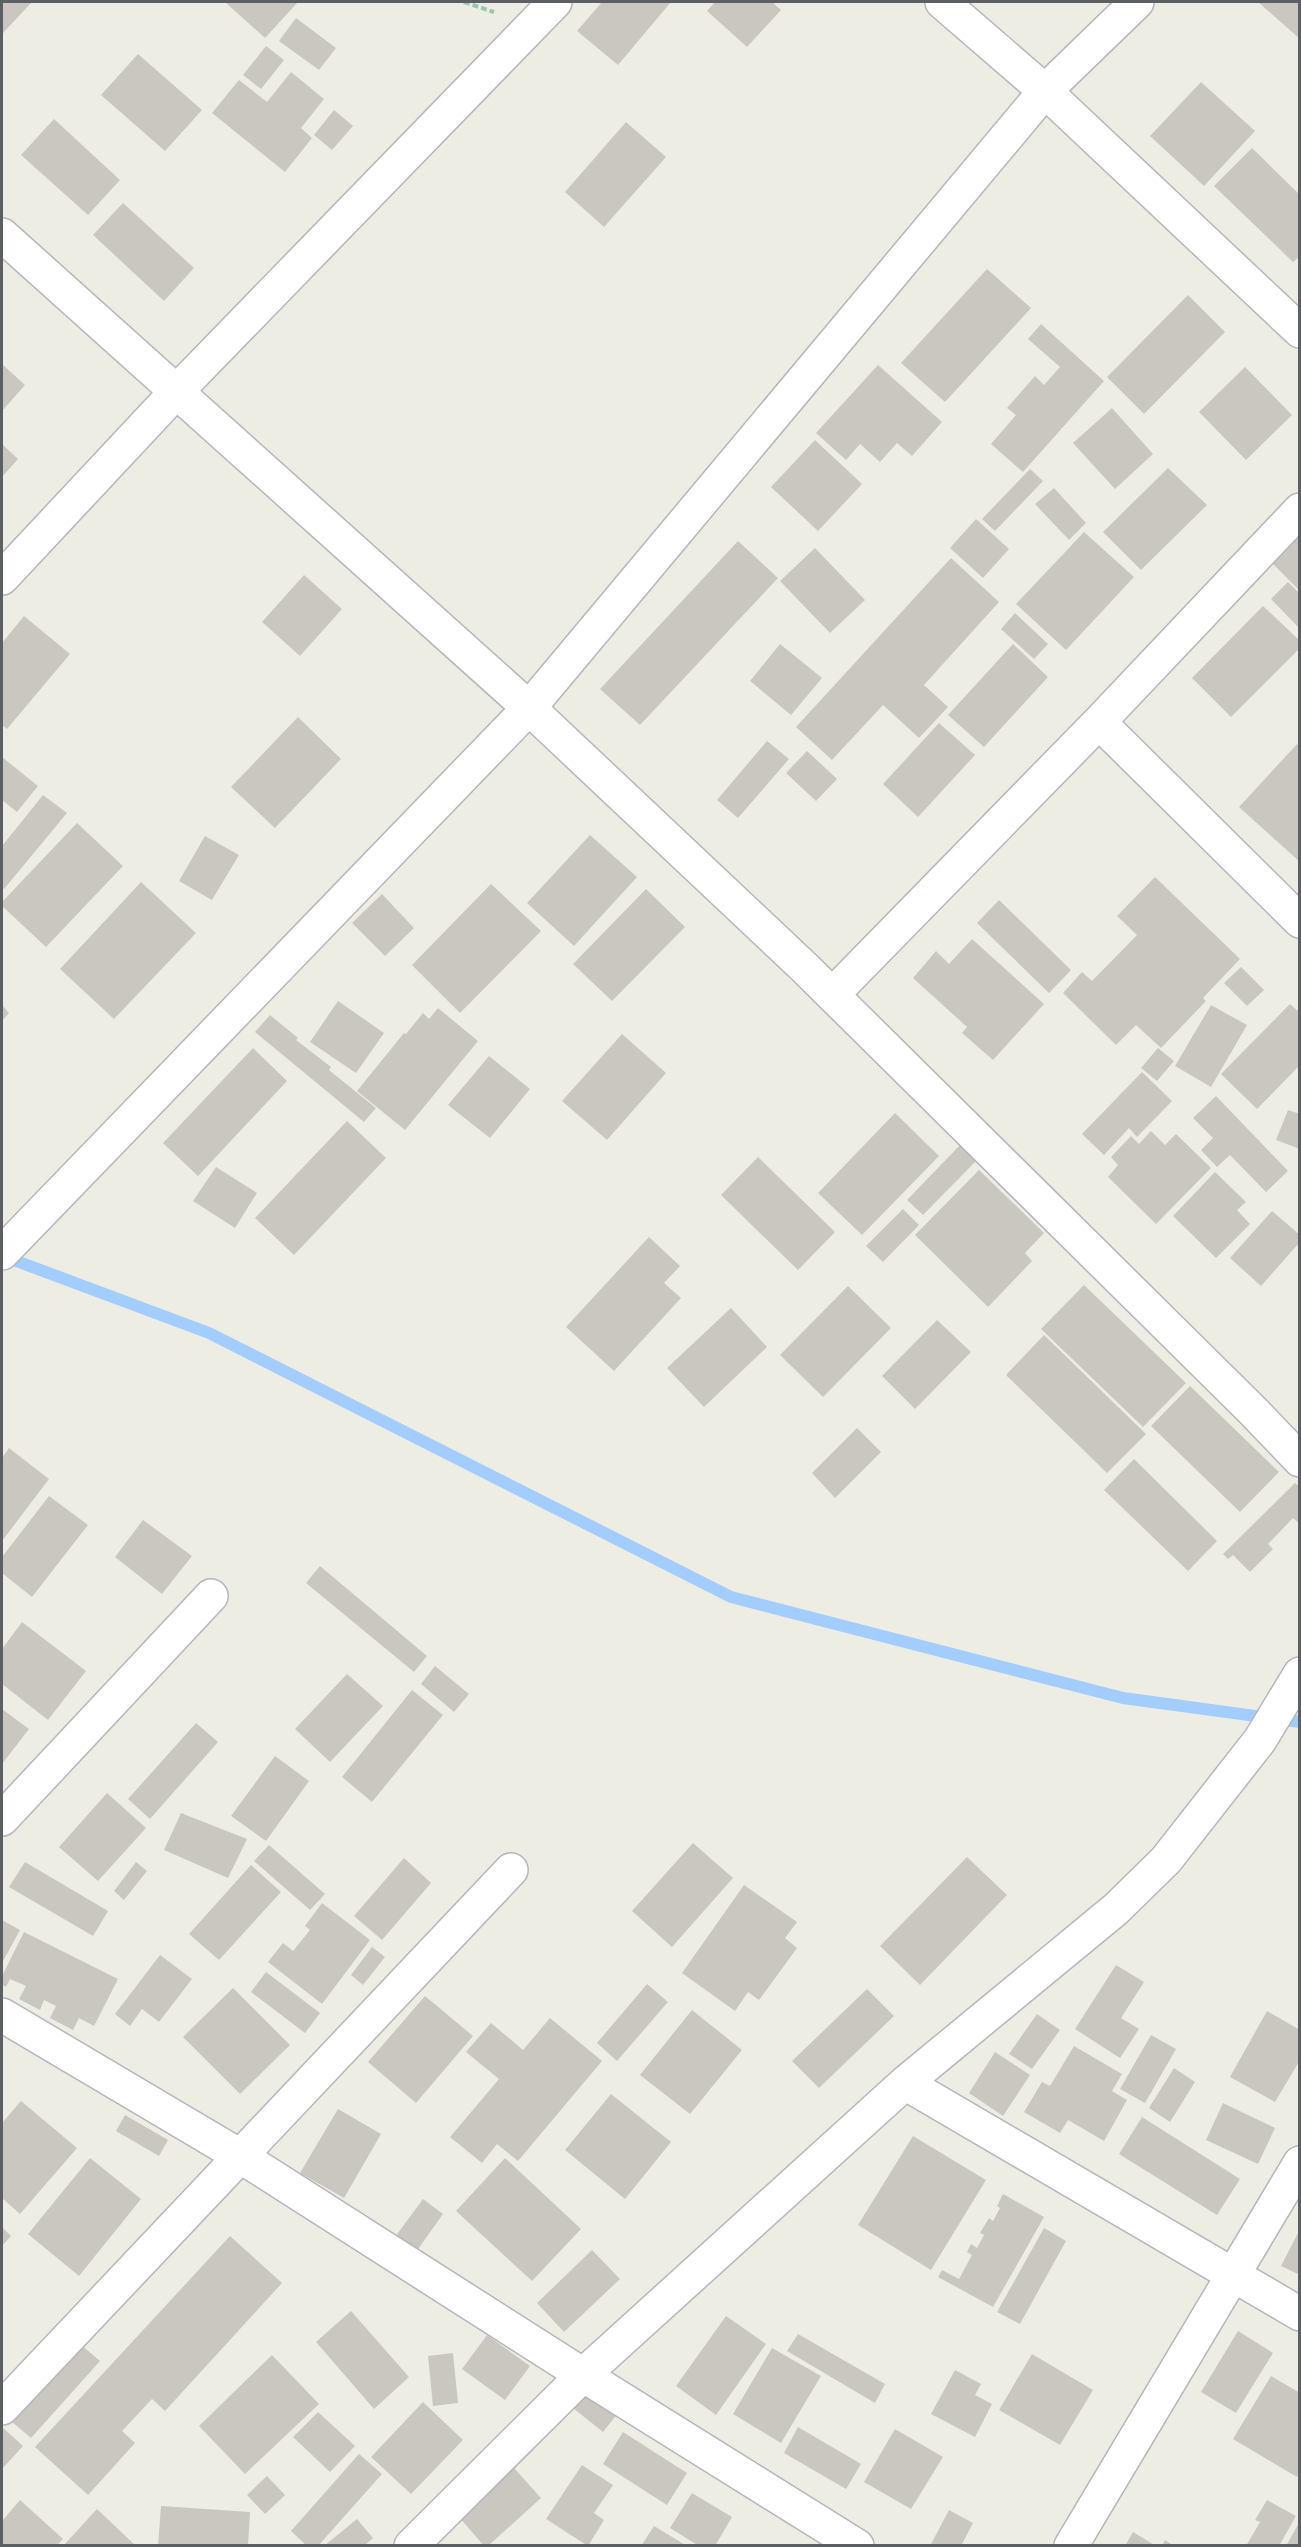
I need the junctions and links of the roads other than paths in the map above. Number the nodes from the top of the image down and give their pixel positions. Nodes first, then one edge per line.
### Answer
1 (555, 2) edge
2 (942, 2) edge
3 (1137, 2) edge
4 (1045, 91) junction
5 (2, 235) edge
6 (1299, 331) edge
7 (176, 392) junction
8 (1299, 510) edge
9 (2, 578) edge
10 (529, 708) junction
11 (1099, 722) junction
12 (1299, 921) edge
13 (832, 995) junction
14 (2, 1253) edge
15 (1299, 1460) edge
16 (211, 1596) dead end
17 (1299, 1674) edge
18 (2, 1819) edge
19 (511, 1870) dead end
20 (2, 2015) edge
21 (905, 2083) junction
22 (240, 2156) junction
23 (1299, 2163) edge
24 (1232, 2274) junction
25 (1299, 2314) edge
26 (584, 2375) junction
27 (2, 2408) edge
28 (411, 2546) edge
29 (857, 2546) edge
30 (1071, 2546) edge

1 - 7 street
2 - 4 street
3 - 4 street
4 - 6 street
4 - 10 street
5 - 7 street
7 - 9 street
7 - 10 street
8 - 11 street
10 - 13 street
10 - 14 street
11 - 12 street
11 - 13 street
13 - 15 street
16 - 18 street
17 - 21 street
19 - 22 street
20 - 22 street
21 - 24 street
21 - 26 street
22 - 26 street
22 - 27 street
23 - 24 street
24 - 25 street
24 - 30 street
26 - 28 street
26 - 29 street

